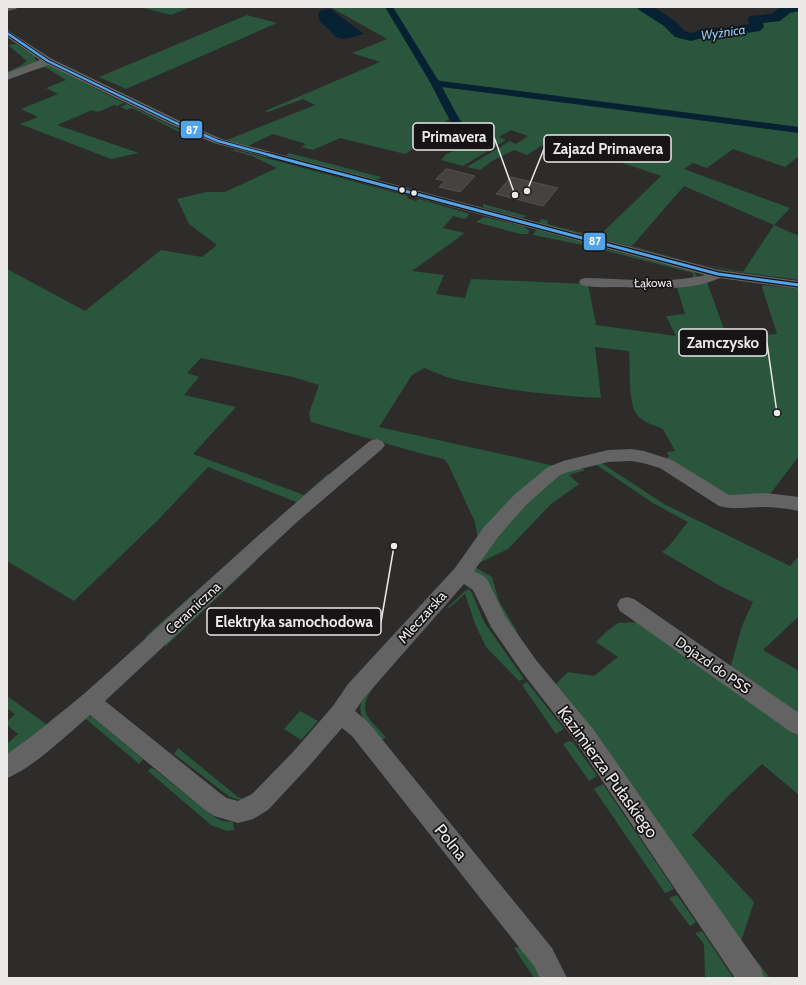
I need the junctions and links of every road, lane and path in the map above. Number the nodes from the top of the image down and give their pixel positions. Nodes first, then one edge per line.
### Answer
1 (13, 7) edge
2 (7, 8) edge
3 (7, 33) edge
4 (48, 61) junction
5 (7, 78) edge
6 (718, 274) junction
7 (586, 282) dead end
8 (799, 285) edge
9 (376, 445) dead end
10 (799, 504) edge
11 (462, 573) junction
12 (627, 605) dead end
13 (90, 702) junction
14 (341, 713) junction
15 (799, 725) edge
16 (7, 767) edge
17 (554, 978) edge
18 (750, 978) edge

1 - 2 street
3 - 4 street
4 - 5 street
4 - 6 street
6 - 7 street, Łąkowa
6 - 8 street
9 - 13 street, Ceramiczna
10 - 11 street, Mleczarska
11 - 14 street, Mleczarska
11 - 18 street, Kazimierza Pułaskiego
12 - 15 street, Dojazd do PSS
13 - 14 street, Mleczarska
13 - 16 street, Ceramiczna
14 - 17 street, Polna

